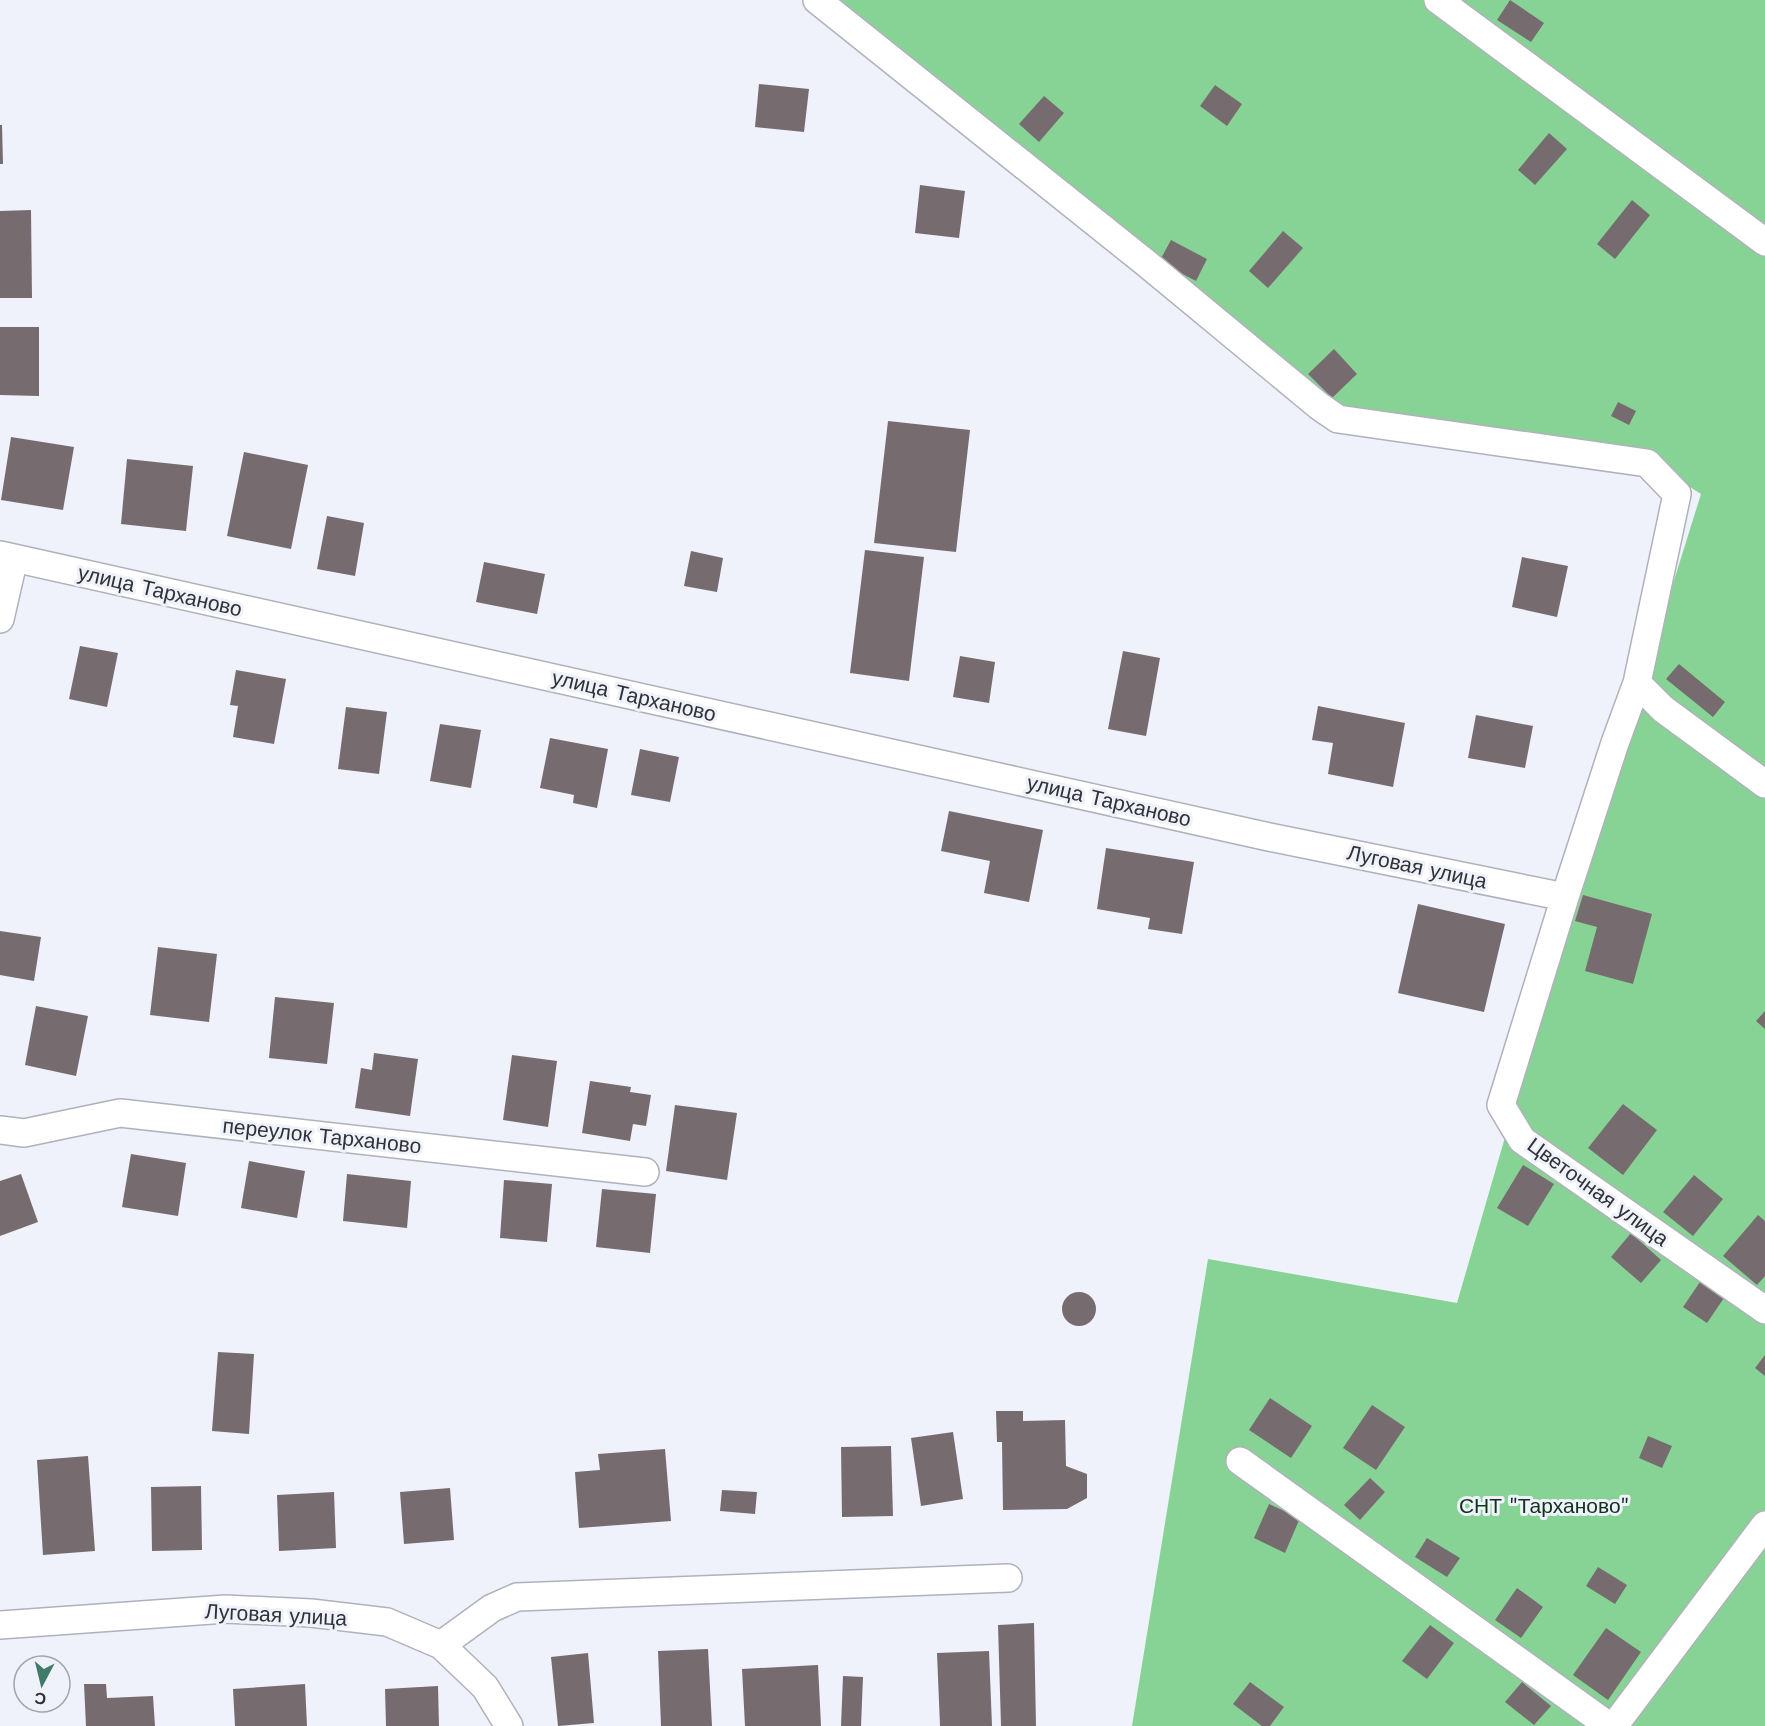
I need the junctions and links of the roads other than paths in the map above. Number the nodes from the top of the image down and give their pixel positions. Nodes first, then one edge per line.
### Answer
1 (817, 0) edge
2 (1438, 0) edge
3 (1765, 242) edge
4 (7, 557) edge
5 (0, 619) edge
6 (1637, 683) junction
7 (1765, 784) edge
8 (1269, 837) joint
9 (1566, 897) junction
10 (0, 1130) edge
11 (645, 1172) dead end
12 (1765, 1310) edge
13 (1240, 1461) dead end
14 (1765, 1525) edge
15 (1008, 1578) dead end
16 (0, 1624) edge
17 (441, 1645) junction
18 (509, 1726) edge
19 (1609, 1726) edge
20 (1614, 1726) edge

1 - 6 street, Цветочная улица
2 - 3 street
4 - 5 street
4 - 8 street, улица Тарханово
6 - 7 street
6 - 9 street, Цветочная улица
8 - 9 street, Луговая улица
9 - 12 street, Цветочная улица
10 - 11 street, переулок Тарханово
13 - 19 street
14 - 20 street
15 - 17 street
16 - 17 street, Луговая улица
17 - 18 street, Луговая улица

